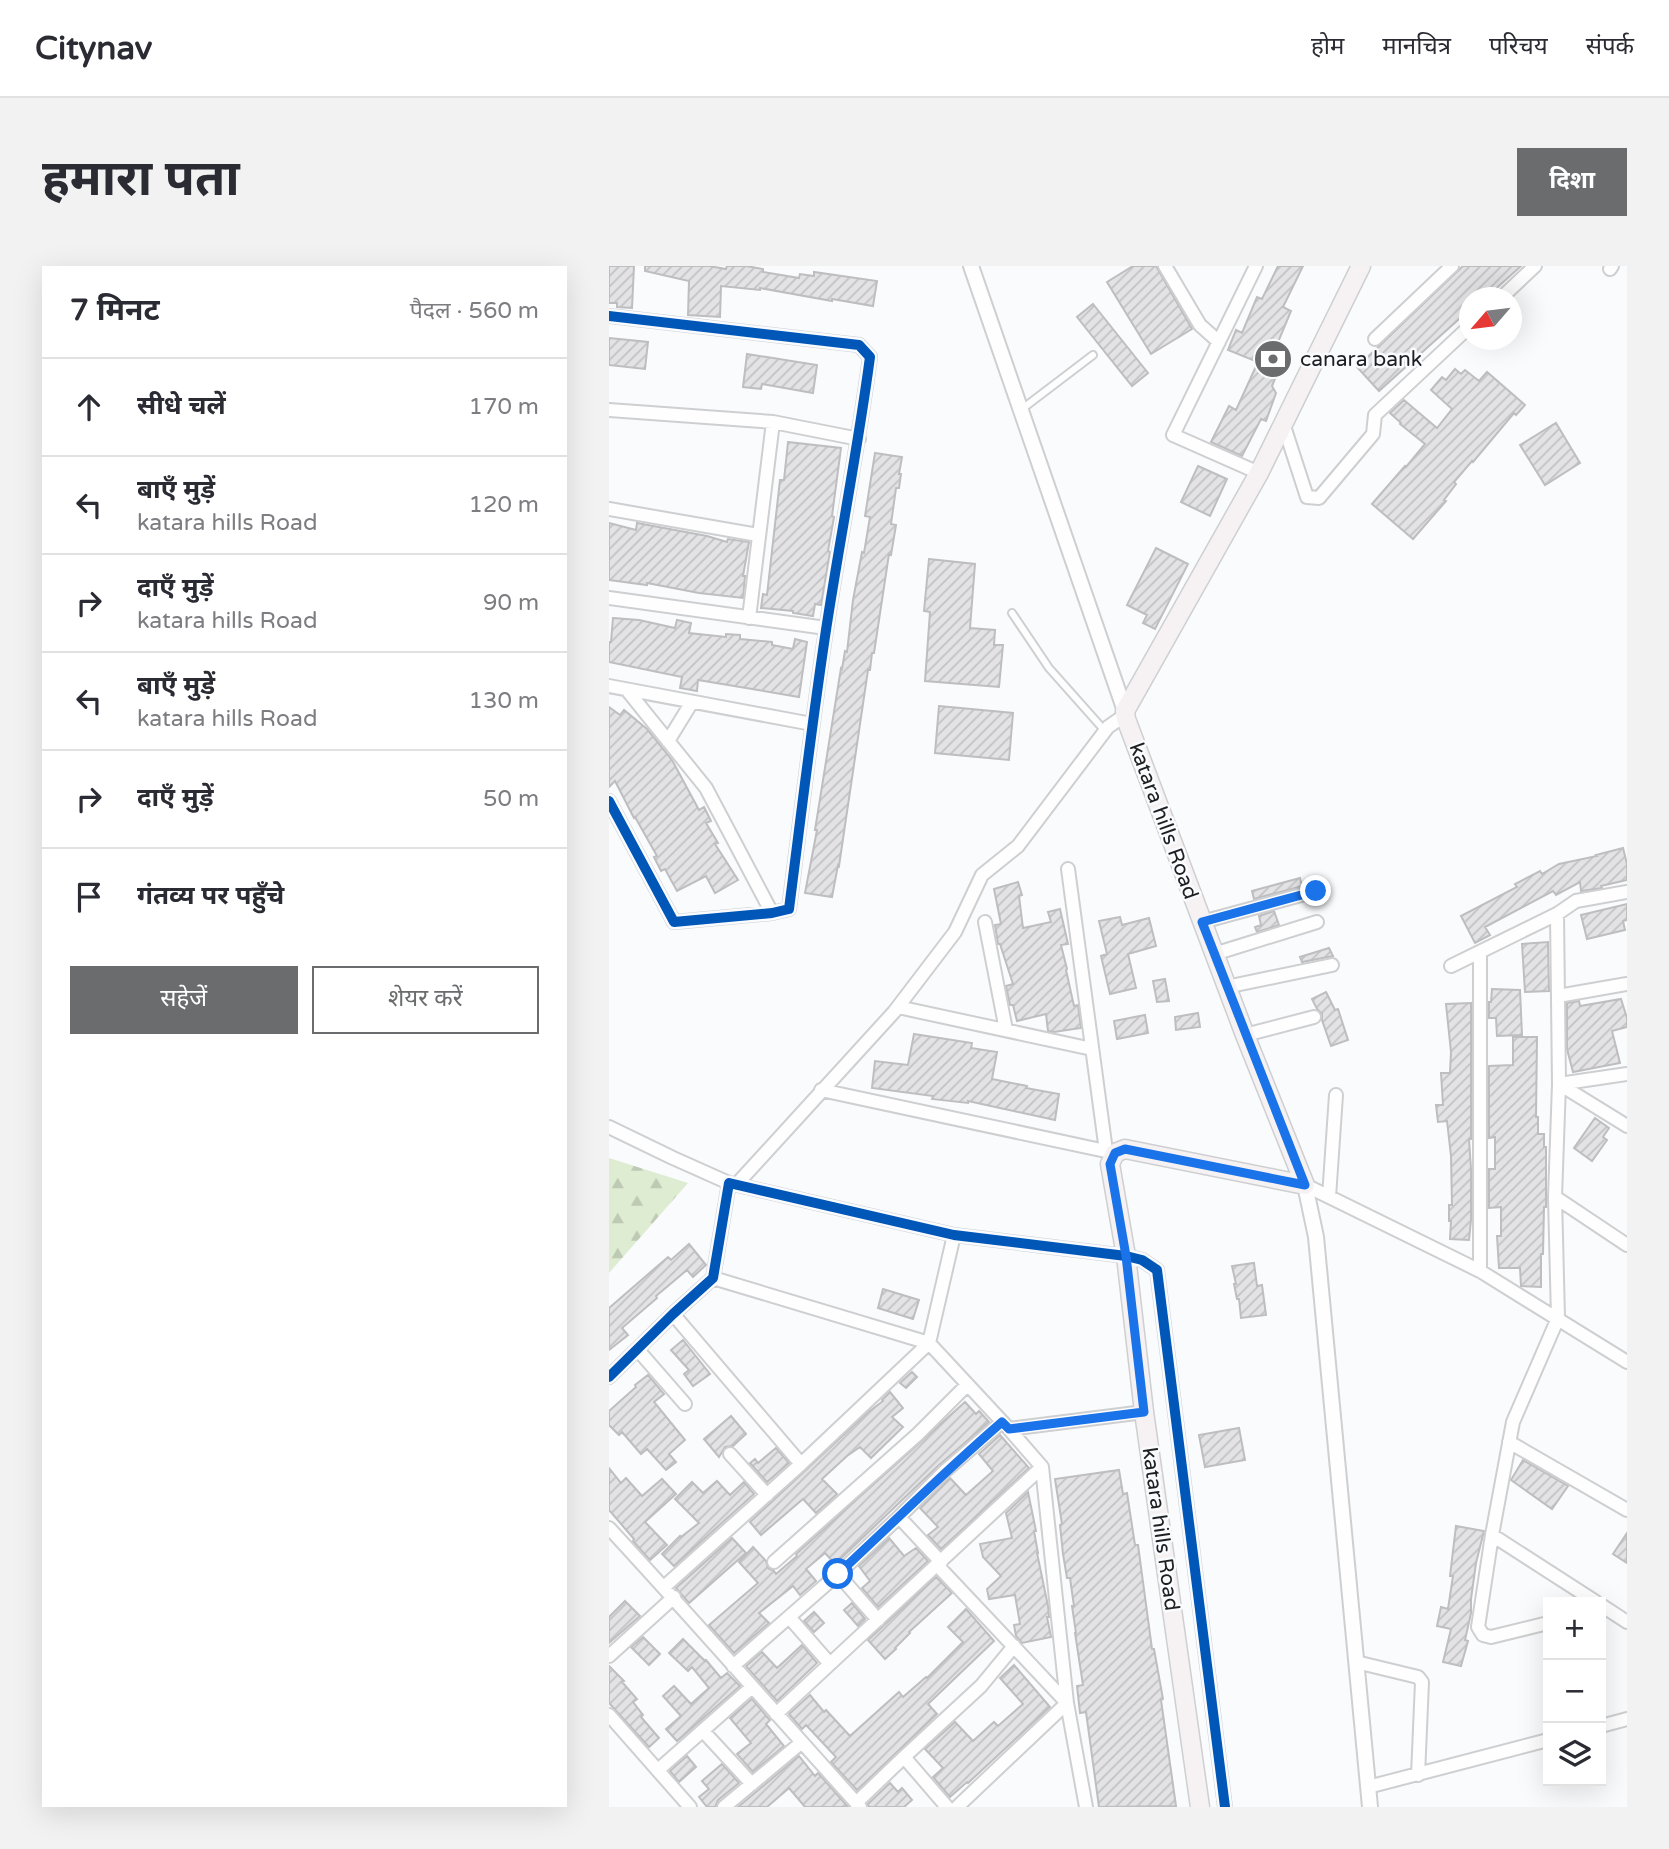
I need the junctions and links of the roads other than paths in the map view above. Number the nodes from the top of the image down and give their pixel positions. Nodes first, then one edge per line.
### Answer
1 (971, 266) edge
2 (1165, 266) edge
3 (1256, 266) edge
4 (1361, 266) edge
5 (1452, 266) edge
6 (1535, 266) edge
7 (1513, 287) edge
8 (609, 316) edge
9 (1459, 336) edge
10 (1375, 339) dead end
11 (1219, 342) junction
12 (1093, 355) dead end
13 (609, 410) edge
14 (1021, 410) junction
15 (773, 422) junction
16 (1283, 423) junction
17 (859, 439) junction
18 (1259, 473) junction
19 (609, 509) edge
20 (758, 535) junction
21 (609, 598) edge
22 (1013, 613) dead end
23 (749, 618) junction
24 (826, 628) junction
25 (609, 686) edge
26 (627, 690) junction
27 (692, 702) junction
28 (1116, 721) junction
29 (812, 724) junction
30 (668, 741) junction
31 (609, 801) edge
32 (1068, 869) dead end
33 (1316, 891) dead end
34 (1627, 892) edge
35 (772, 913) junction
36 (1557, 914) junction
37 (985, 922) dead end
38 (1202, 922) junction
39 (1317, 922) dead end
40 (1480, 952) junction
41 (1214, 954) junction
42 (1332, 965) dead end
43 (1451, 966) dead end
44 (1627, 984) edge
45 (1226, 987) junction
46 (1558, 996) junction
47 (898, 1007) junction
48 (1314, 1017) dead end
49 (1006, 1030) junction
50 (1245, 1035) junction
51 (1092, 1049) junction
52 (1627, 1074) edge
53 (1559, 1084) junction
54 (821, 1090) junction
55 (1336, 1095) dead end
56 (1627, 1126) edge
57 (609, 1127) edge
58 (1111, 1152) junction
59 (733, 1184) junction
60 (1305, 1185) junction
61 (1329, 1197) junction
62 (1555, 1197) junction
63 (954, 1235) junction
64 (1627, 1245) edge
65 (1126, 1256) junction
66 (1480, 1271) junction
67 (713, 1278) junction
68 (673, 1314) junction
69 (1558, 1318) junction
70 (929, 1343) junction
71 (638, 1350) junction
72 (1627, 1362) edge
73 (609, 1377) edge
74 (967, 1385) junction
75 (685, 1404) dead end
76 (1144, 1412) junction
77 (1005, 1426) junction
78 (1509, 1443) junction
79 (730, 1454) dead end
80 (801, 1464) junction
81 (1042, 1467) junction
82 (767, 1494) junction
83 (1627, 1510) edge
84 (899, 1517) junction
85 (609, 1528) edge
86 (1492, 1535) junction
87 (774, 1562) dead end
88 (939, 1563) junction
89 (838, 1574) junction
90 (664, 1587) junction
91 (674, 1597) junction
92 (1586, 1597) edge
93 (1606, 1610) edge
94 (789, 1616) junction
95 (878, 1620) junction
96 (1627, 1622) edge
97 (1543, 1624) edge
98 (1014, 1646) junction
99 (609, 1656) edge
100 (1356, 1662) junction
101 (830, 1664) junction
102 (733, 1665) junction
103 (752, 1687) junction
104 (1067, 1703) junction
105 (776, 1714) junction
106 (609, 1715) edge
107 (1627, 1719) edge
108 (1606, 1725) edge
109 (703, 1731) junction
110 (1543, 1741) edge
111 (802, 1742) junction
112 (904, 1757) junction
113 (658, 1770) junction
114 (1418, 1774) junction
115 (752, 1784) junction
116 (1369, 1787) junction
117 (858, 1805) edge
118 (690, 1807) edge
119 (724, 1807) edge
120 (947, 1807) edge
121 (957, 1807) edge
122 (1086, 1807) edge
123 (1201, 1807) edge
124 (1225, 1807) edge
125 (1370, 1807) edge

1 - 14 street
2 - 11 street
3 - 11 street
4 - 16 main road, katara hills Road
5 - 10 street
6 - 7 street
8 - 17 street
9 - 16 street
11 - 18 street
12 - 14 lane
13 - 15 street
14 - 28 street
15 - 17 street
15 - 20 street
16 - 18 main road, katara hills Road
17 - 24 street
18 - 28 main road, katara hills Road
19 - 20 street
20 - 23 street
21 - 23 street
22 - 28 lane
23 - 24 street
24 - 29 street
25 - 26 street
26 - 27 street
26 - 30 street
27 - 29 street
27 - 30 street
28 - 38 main road, katara hills Road
28 - 47 street, katara hills Road
29 - 35 street
30 - 35 street
31 - 35 street
32 - 51 street
33 - 38 street
34 - 36 street
36 - 40 street
36 - 46 street
37 - 49 street
38 - 41 main road, katara hills Road
39 - 41 street
40 - 43 street
40 - 66 street
41 - 45 main road, katara hills Road
42 - 45 street
44 - 46 street
45 - 50 main road, katara hills Road
46 - 53 street
47 - 49 street
47 - 54 street, katara hills Road
48 - 50 street
49 - 51 street
50 - 60 main road, katara hills Road
51 - 58 street
52 - 53 street
53 - 56 street
53 - 62 street
54 - 58 street
54 - 59 street, katara hills Road
55 - 61 street
57 - 59 street
58 - 60 main road
58 - 65 main road, katara hills Road
59 - 63 street
59 - 67 street
60 - 61 street
60 - 100 street
61 - 66 street
62 - 64 street
62 - 69 street
63 - 65 street
63 - 70 street
65 - 76 main road, katara hills Road
65 - 124 street
66 - 69 street
67 - 68 street
67 - 70 street
68 - 71 street
68 - 80 street
69 - 72 street
69 - 78 street
70 - 74 street
70 - 80 street
71 - 73 street
71 - 75 street
74 - 77 street
74 - 87 street
76 - 77 street
76 - 123 main road, katara hills Road
77 - 81 street
77 - 84 street
78 - 83 street
78 - 86 street
79 - 82 street
80 - 82 street
81 - 88 street
81 - 104 street
82 - 90 street
84 - 88 street
84 - 89 street
85 - 90 street
86 - 92 street
86 - 97 street
88 - 95 street
88 - 98 street
89 - 94 street
89 - 95 street
90 - 91 street
91 - 99 street
91 - 102 street
93 - 96 street
94 - 101 street
94 - 102 street
95 - 101 street
98 - 104 street
98 - 112 street
100 - 114 street
100 - 116 street
101 - 105 street
102 - 103 street
103 - 105 street
103 - 109 street
104 - 121 street
104 - 122 street
105 - 111 street
106 - 113 street
107 - 108 street
109 - 113 street
109 - 115 street
110 - 114 street
111 - 115 street
111 - 117 street
112 - 117 street
112 - 120 street
113 - 118 street
114 - 116 street
115 - 119 street
116 - 125 street

